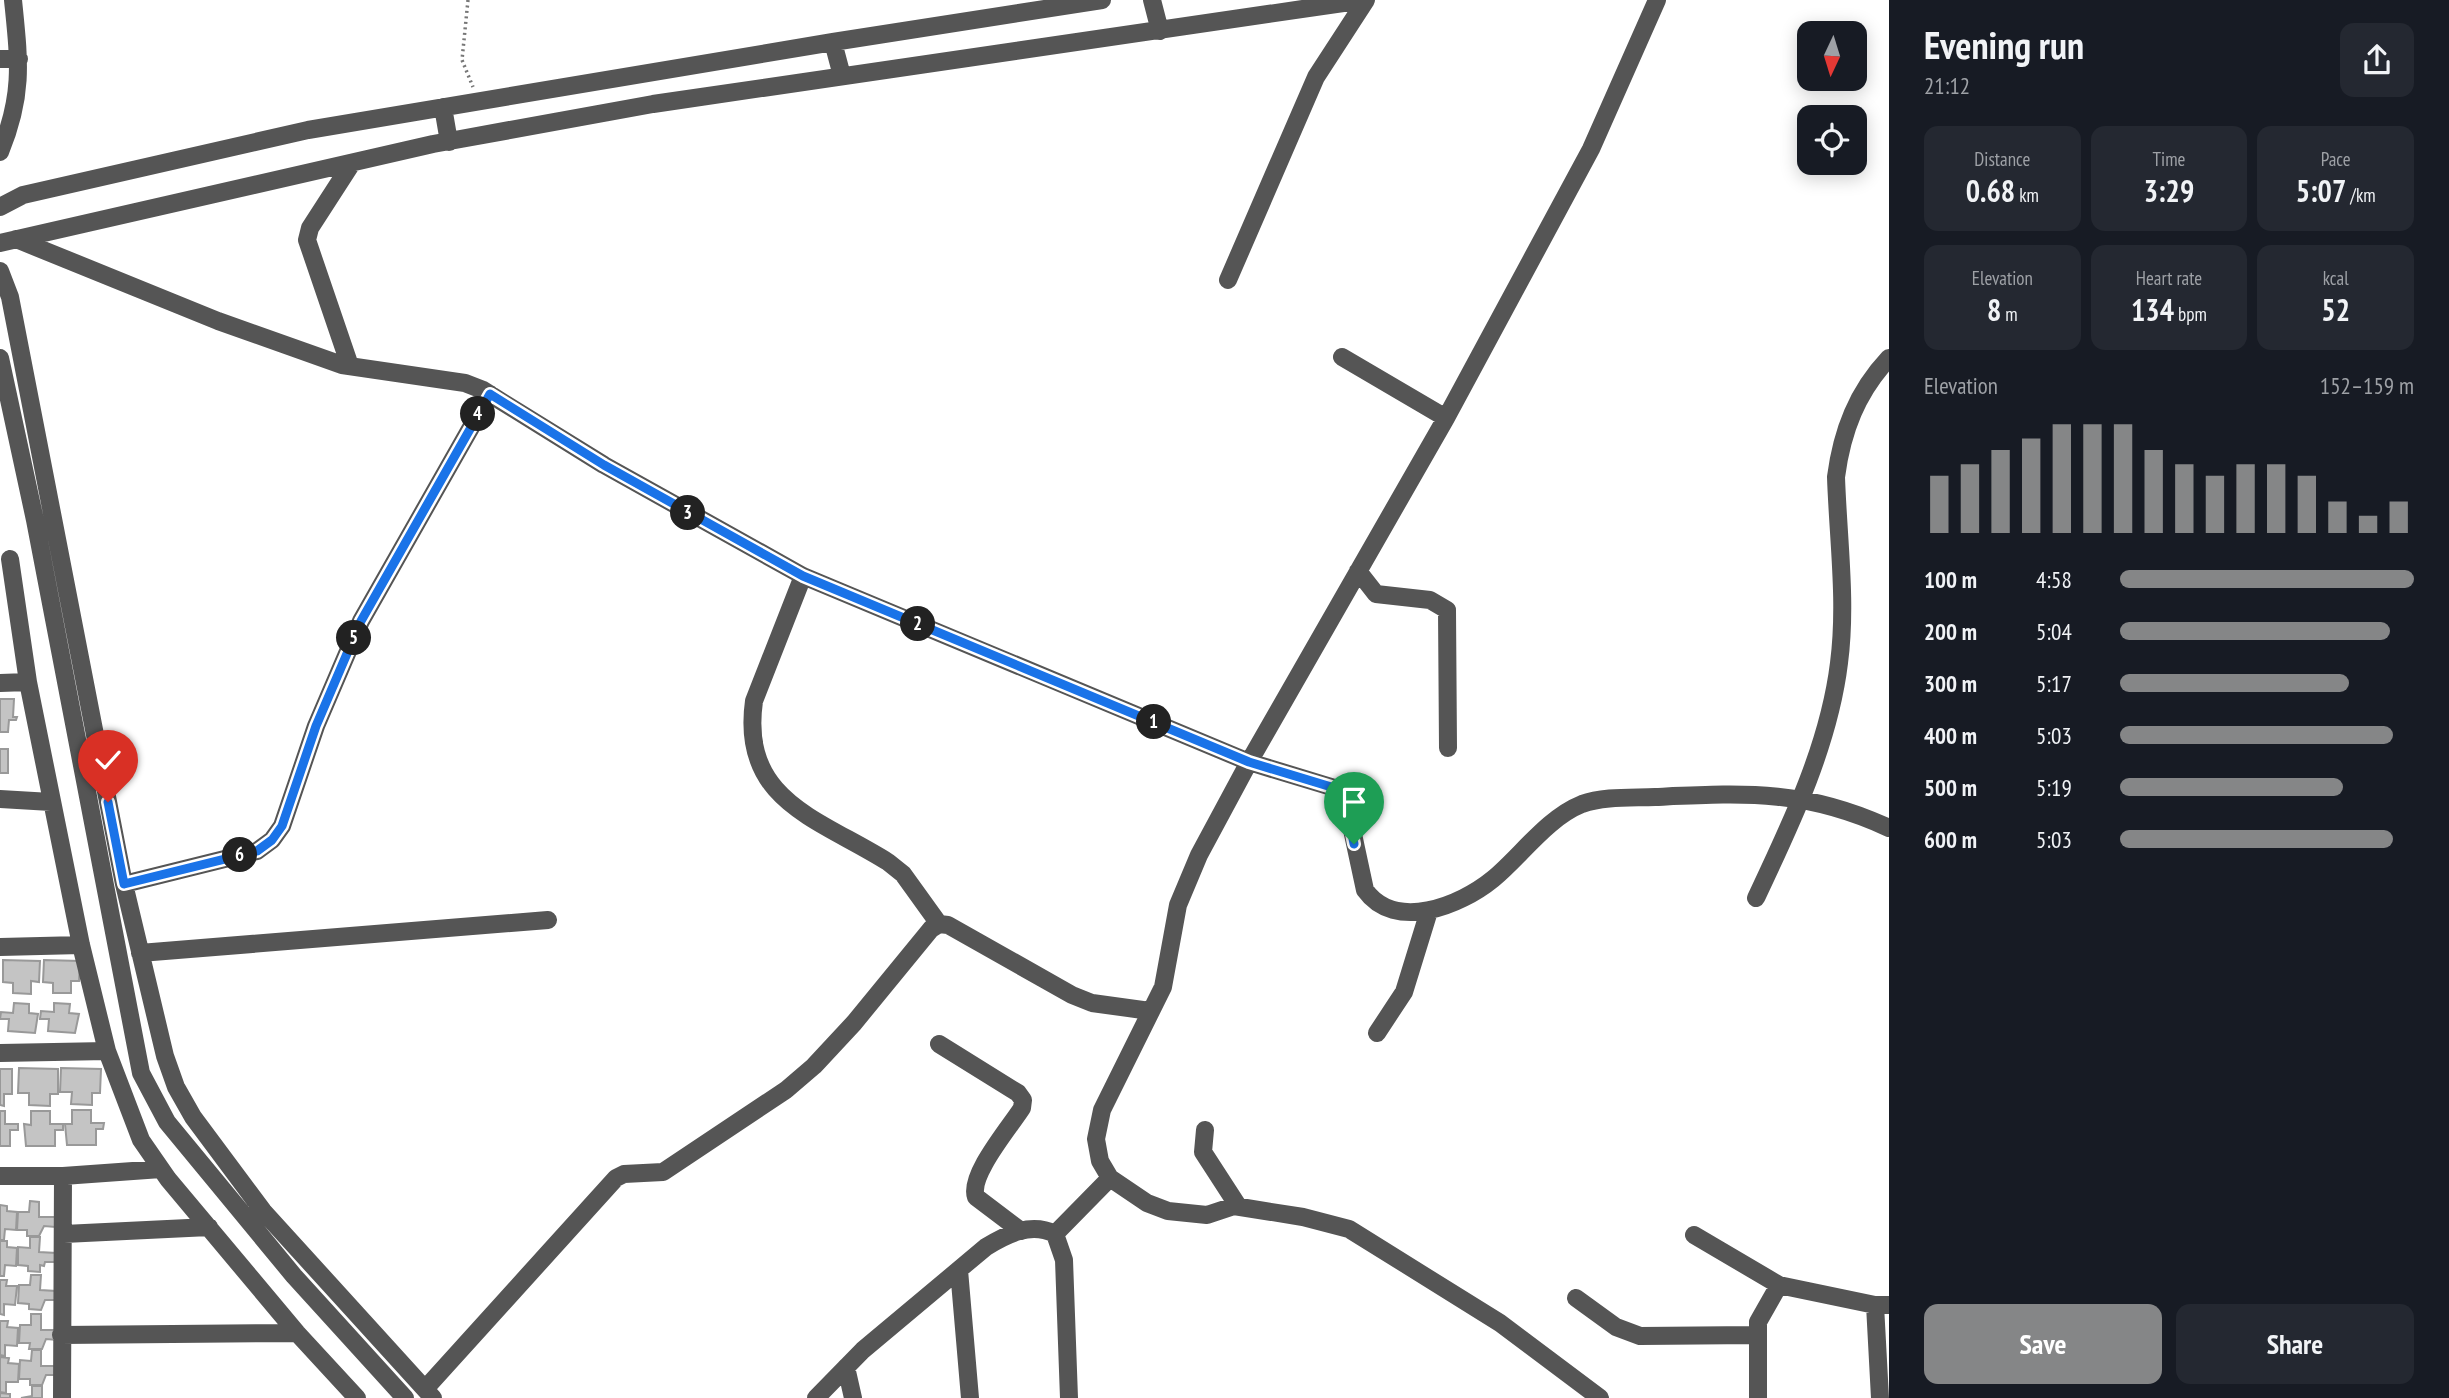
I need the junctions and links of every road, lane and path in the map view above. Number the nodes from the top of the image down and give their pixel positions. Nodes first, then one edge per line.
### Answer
1 (13, 0) edge
2 (468, 0) edge
3 (1101, 0) edge
4 (1152, 0) edge
5 (1365, 0) edge
6 (1657, 0) edge
7 (1160, 31) junction
8 (833, 42) junction
9 (0, 59) edge
10 (19, 59) junction
11 (842, 76) junction
12 (483, 100) junction
13 (443, 107) junction
14 (449, 142) junction
15 (0, 152) edge
16 (352, 163) junction
17 (0, 207) edge
18 (8, 241) edge
19 (0, 271) edge
20 (1228, 279) dead end
21 (1342, 357) dead end
22 (0, 358) edge
23 (1889, 358) edge
24 (349, 366) junction
25 (490, 394) junction
26 (1446, 418) junction
27 (61, 556) junction
28 (42, 557) junction
29 (5, 559) edge
30 (1358, 570) junction
31 (803, 576) junction
32 (28, 682) junction
33 (0, 683) edge
34 (1448, 748) dead end
35 (1249, 762) junction
36 (1804, 798) junction
37 (0, 799) edge
38 (51, 802) junction
39 (1889, 828) edge
40 (124, 884) junction
41 (1756, 898) dead end
42 (1429, 911) junction
43 (548, 920) dead end
44 (939, 925) junction
45 (81, 944) junction
46 (0, 947) edge
47 (140, 953) junction
48 (1150, 1011) junction
49 (1377, 1033) dead end
50 (939, 1044) dead end
51 (107, 1051) junction
52 (0, 1053) edge
53 (1205, 1130) dead end
54 (161, 1169) junction
55 (0, 1175) edge
56 (64, 1176) junction
57 (1110, 1178) junction
58 (1238, 1206) junction
59 (209, 1227) junction
60 (1021, 1231) junction
61 (64, 1234) junction
62 (1055, 1234) junction
63 (1693, 1235) dead end
64 (959, 1270) junction
65 (1779, 1285) junction
66 (1576, 1298) dead end
67 (1882, 1305) edge
68 (297, 1333) junction
69 (61, 1335) junction
70 (1756, 1335) junction
71 (846, 1367) junction
72 (429, 1393) edge
73 (62, 1398) edge
74 (357, 1398) edge
75 (405, 1398) edge
76 (816, 1398) edge
77 (853, 1398) edge
78 (970, 1398) edge
79 (1069, 1398) edge
80 (1600, 1398) edge
81 (1758, 1398) edge
82 (1880, 1398) edge

1 - 10 street
2 - 12 path
3 - 8 street
4 - 7 street
5 - 7 street
5 - 20 street
6 - 26 street
7 - 11 street
8 - 11 street
8 - 12 street
9 - 10 street
10 - 15 street
11 - 14 street
12 - 13 street
13 - 14 street
13 - 17 street
14 - 16 street
16 - 18 street
16 - 24 street
18 - 24 street
19 - 27 street
21 - 26 street
22 - 28 street
23 - 36 street
24 - 25 street
25 - 31 street
25 - 40 street
26 - 30 street
27 - 28 street
27 - 40 street
28 - 29 street
28 - 75 street
29 - 32 street
30 - 34 street
30 - 35 street
31 - 35 street
31 - 44 street
32 - 33 street
32 - 38 street
35 - 42 street
35 - 48 street
36 - 39 street
36 - 41 street
36 - 42 street
37 - 38 street
38 - 45 street
40 - 47 street
42 - 49 street
43 - 47 street
44 - 48 street
44 - 72 street
45 - 46 street
45 - 51 street
47 - 72 street
48 - 57 street
50 - 60 street
51 - 52 street
51 - 54 street
53 - 58 street
54 - 56 street
54 - 59 street
55 - 56 street
56 - 61 street
57 - 58 street
57 - 62 street
58 - 80 street
59 - 61 street
59 - 68 street
60 - 62 street
60 - 64 street
61 - 69 street
62 - 79 street
63 - 65 street
64 - 71 street
64 - 78 street
65 - 67 street
65 - 70 street
66 - 70 street
67 - 82 street
68 - 69 street
68 - 74 street
69 - 73 street
70 - 81 street
71 - 76 street
71 - 77 street

